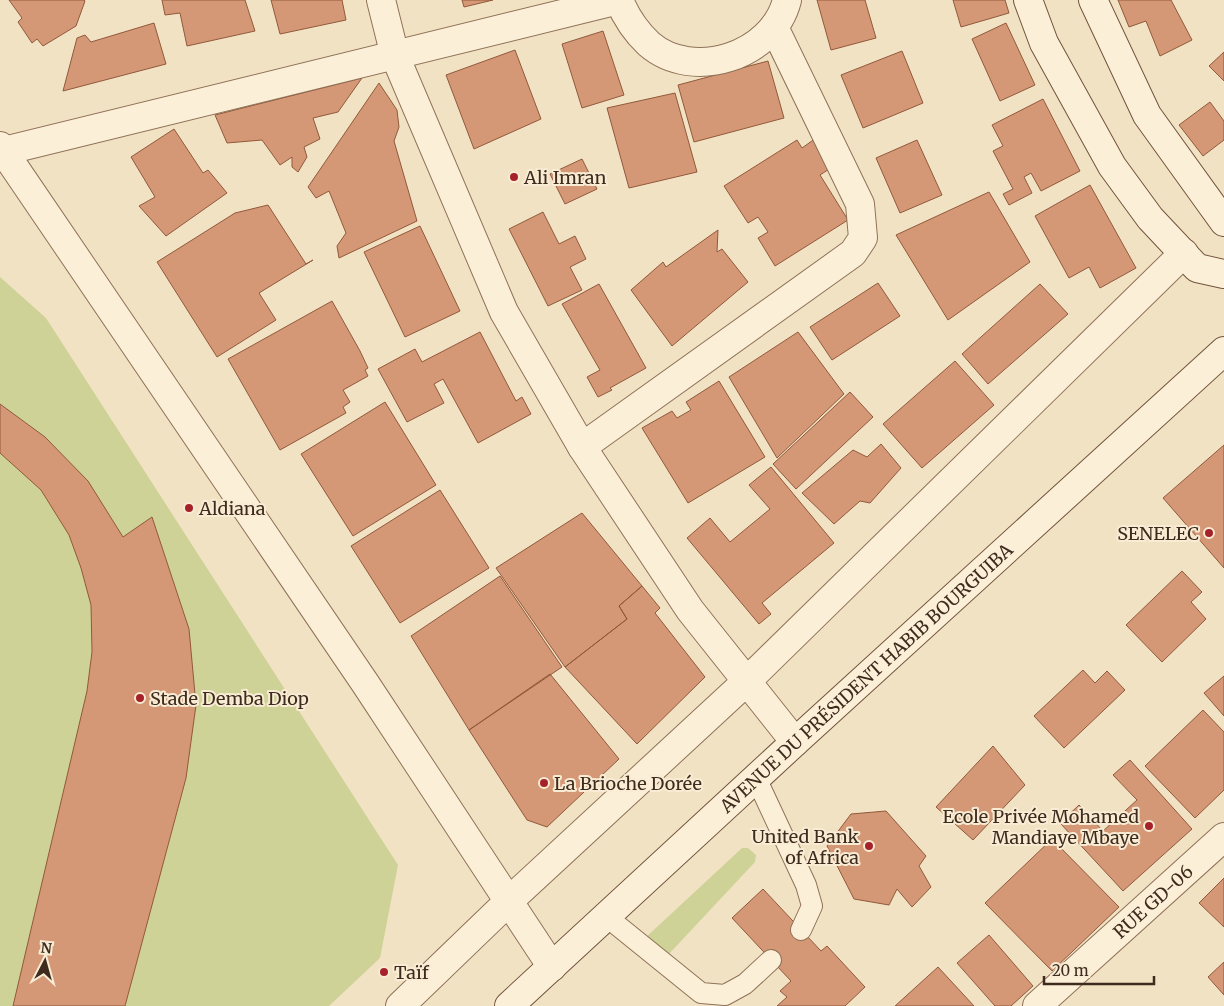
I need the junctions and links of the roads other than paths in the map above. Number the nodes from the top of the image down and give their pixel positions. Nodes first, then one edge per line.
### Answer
1 (381, 0) edge
2 (619, 0) edge
3 (787, 0) edge
4 (1028, 0) edge
5 (1093, 0) edge
6 (774, 27) junction
7 (395, 56) junction
8 (1, 150) edge
9 (1224, 222) edge
10 (1184, 253) junction
11 (1224, 274) edge
12 (1224, 351) edge
13 (582, 447) junction
14 (747, 681) junction
15 (795, 742) junction
16 (756, 778) junction
17 (1224, 838) edge
18 (509, 901) junction
19 (607, 917) junction
20 (801, 930) dead end
21 (771, 960) dead end
22 (552, 967) junction
23 (400, 1006) edge
24 (510, 1006) edge
25 (1037, 1006) edge

1 - 7 street
2 - 6 street
2 - 7 street
3 - 6 street
4 - 10 street
5 - 9 street
6 - 13 street
7 - 8 street
7 - 13 street
8 - 18 street
10 - 11 street
10 - 14 street
12 - 15 street, AVENUE DU PRÉSIDENT HABIB BOURGUIBA
13 - 14 street
14 - 15 street
14 - 18 street
15 - 16 street, AVENUE DU PRÉSIDENT HABIB BOURGUIBA
16 - 19 street, AVENUE DU PRÉSIDENT HABIB BOURGUIBA
16 - 20 lane
17 - 25 street, RUE GD-06
18 - 22 street
18 - 23 street
19 - 21 lane
19 - 22 street, AVENUE DU PRÉSIDENT HABIB BOURGUIBA
22 - 24 street, AVENUE DU PRÉSIDENT HABIB BOURGUIBA

